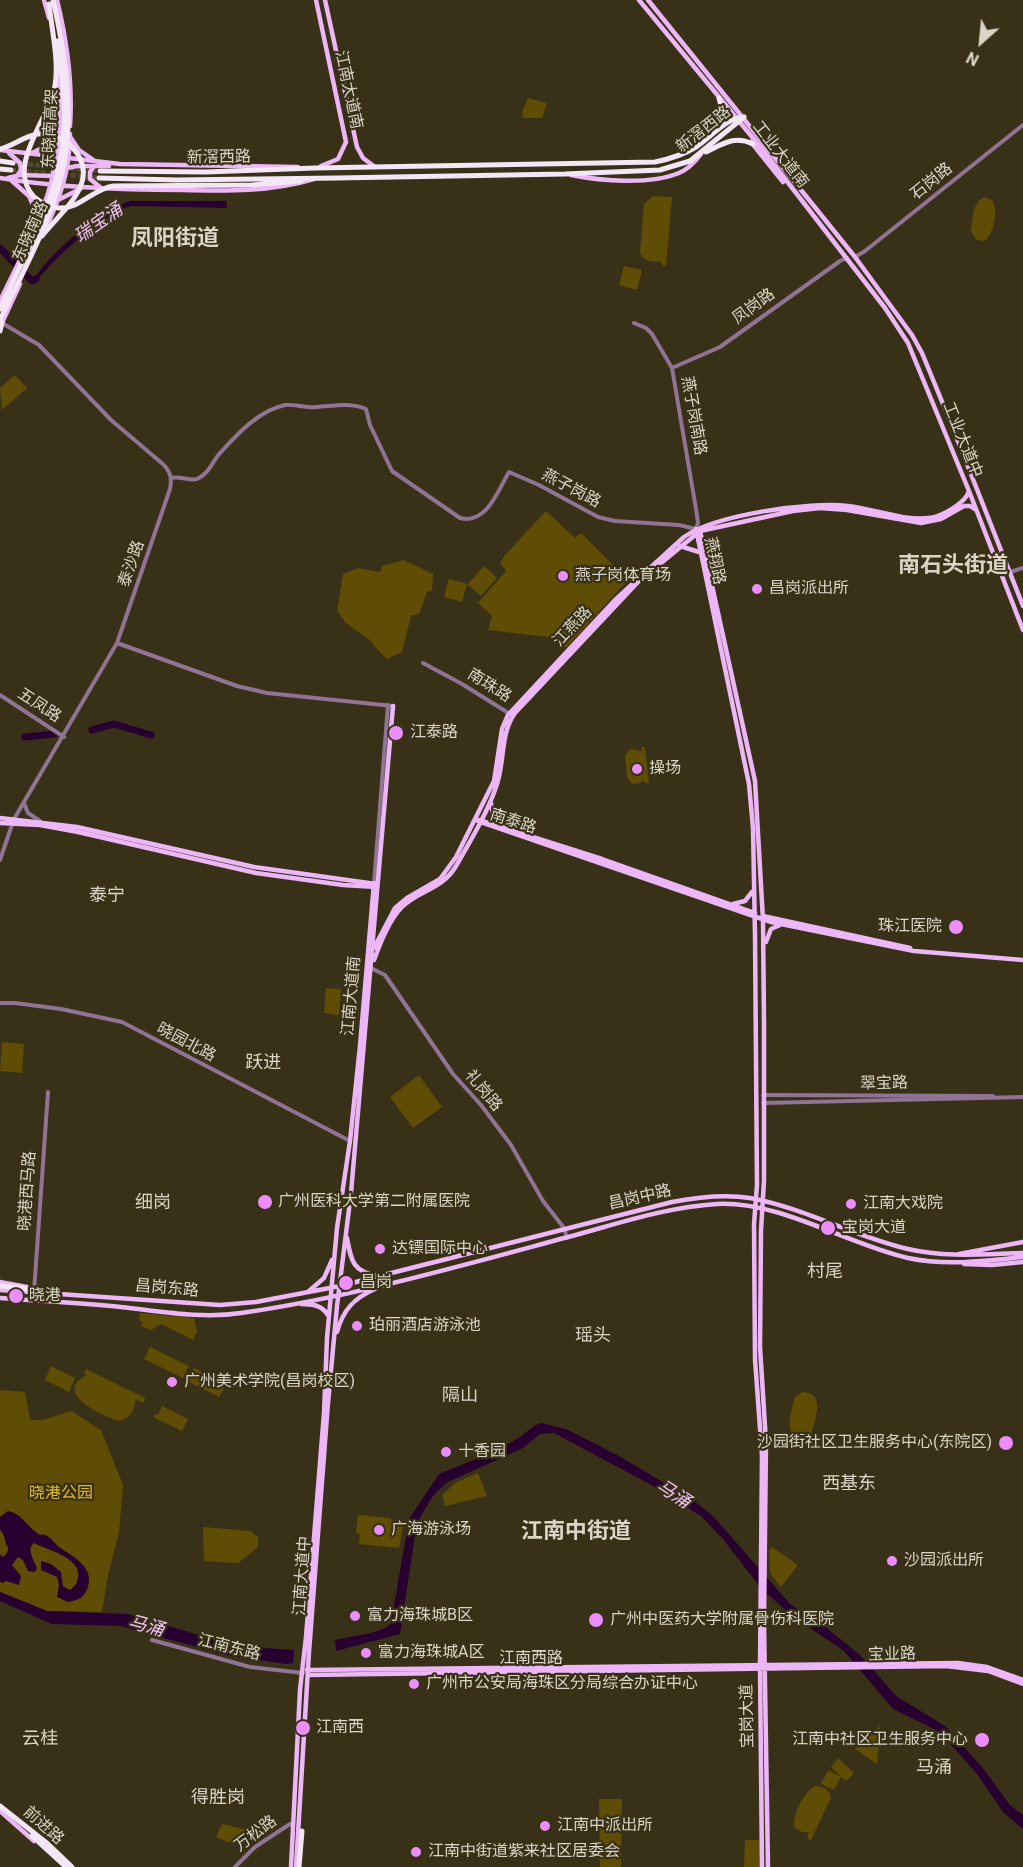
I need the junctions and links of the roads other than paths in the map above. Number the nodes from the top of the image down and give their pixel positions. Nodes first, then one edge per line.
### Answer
1 (316, 0) edge
2 (324, 0) edge
3 (639, 0) edge
4 (648, 0) edge
5 (50, 1) edge
6 (719, 98) junction
7 (739, 118) junction
8 (1023, 125) edge
9 (58, 133) junction
10 (714, 134) junction
11 (70, 135) junction
12 (753, 144) junction
13 (1, 150) edge
14 (701, 153) junction
15 (28, 154) junction
16 (56, 157) junction
17 (69, 159) junction
18 (664, 160) junction
19 (0, 161) edge
20 (13, 163) tunnel mouth
21 (98, 166) junction
22 (375, 167) junction
23 (67, 168) junction
24 (315, 168) junction
25 (0, 169) edge
26 (665, 169) junction
27 (11, 170) tunnel mouth
28 (565, 174) junction
29 (17, 176) junction
30 (53, 176) junction
31 (0, 178) edge
32 (99, 178) tunnel mouth
33 (317, 178) junction
34 (6, 179) junction
35 (51, 184) junction
36 (63, 186) junction
37 (86, 188) junction
38 (107, 189) junction
39 (58, 201) junction
40 (805, 205) junction
41 (39, 217) junction
42 (830, 226) junction
43 (825, 230) junction
44 (35, 244) junction
45 (855, 256) junction
46 (847, 258) junction
47 (855, 270) joint
48 (0, 301) edge
49 (0, 309) edge
50 (634, 324) dead end
51 (0, 326) edge
52 (672, 368) junction
53 (171, 478) junction
54 (969, 491) junction
55 (976, 510) junction
56 (697, 531) junction
57 (680, 546) junction
58 (702, 552) junction
59 (1023, 568) edge
60 (1010, 572) junction
61 (1023, 606) edge
62 (1023, 630) edge
63 (117, 644) junction
64 (0, 695) edge
65 (391, 705) joint
66 (510, 715) junction
67 (64, 737) junction
68 (491, 800) junction
69 (24, 803) junction
70 (0, 818) edge
71 (13, 821) junction
72 (478, 821) junction
73 (41, 822) junction
74 (0, 823) edge
75 (509, 829) junction
76 (0, 860) edge
77 (375, 886) junction
78 (754, 886) junction
79 (732, 904) junction
80 (755, 915) junction
81 (763, 918) junction
82 (375, 921) junction
83 (385, 924) junction
84 (784, 925) junction
85 (755, 935) junction
86 (763, 935) junction
87 (764, 950) junction
88 (372, 953) junction
89 (1023, 958) edge
90 (367, 967) junction
91 (0, 1003) edge
92 (756, 1050) junction
93 (765, 1051) junction
94 (757, 1065) junction
95 (764, 1066) junction
96 (48, 1092) dead end
97 (763, 1095) junction
98 (1005, 1097) junction
99 (1023, 1097) edge
100 (763, 1103) junction
101 (352, 1141) junction
102 (756, 1199) junction
103 (762, 1201) junction
104 (755, 1208) junction
105 (762, 1209) junction
106 (584, 1223) junction
107 (564, 1228) junction
108 (586, 1232) junction
109 (346, 1233) junction
110 (567, 1238) junction
111 (1023, 1242) edge
112 (1023, 1253) edge
113 (334, 1254) junction
114 (953, 1259) junction
115 (1023, 1262) edge
116 (380, 1276) junction
117 (385, 1284) junction
118 (0, 1286) edge
119 (340, 1286) junction
120 (332, 1288) junction
121 (34, 1292) junction
122 (307, 1292) junction
123 (339, 1295) junction
124 (331, 1297) junction
125 (0, 1298) edge
126 (289, 1304) junction
127 (329, 1317) junction
128 (334, 1343) junction
129 (764, 1505) junction
130 (152, 1640) dead end
131 (762, 1667) junction
132 (309, 1672) junction
133 (303, 1673) junction
134 (1023, 1682) edge
135 (300, 1690) junction
136 (308, 1690) junction
137 (0, 1807) edge
138 (292, 1825) junction
139 (300, 1831) joint
140 (68, 1867) edge
141 (235, 1867) edge
142 (295, 1867) edge
143 (762, 1867) edge
144 (768, 1867) edge

1 - 24 main road, 江南大道南
2 - 22 main road, 江南大道南
3 - 6 main road, 工业大道南
4 - 7 main road
5 - 9 main road, 东晓南路
5 - 11 main road, 东晓南路
5 - 33 highway
5 - 44 highway, 东晓南高架
5 - 49 highway, 东晓南高架
6 - 7 main road, 工业大道南
6 - 10 highway
7 - 10 highway, 新滘西路
7 - 12 main road
7 - 14 highway, 新滘西路
7 - 40 main road, 工业大道南
7 - 42 main road
8 - 45 street, 石岗路
9 - 11 main road
9 - 15 main road
9 - 16 main road, 东晓南路
10 - 18 highway, 新滘西路
11 - 17 main road, 东晓南路
11 - 21 main road
12 - 14 highway
12 - 40 main road
13 - 15 main road
13 - 29 main road
13 - 44 highway
14 - 26 highway, 新滘西路
14 - 28 main road
15 - 16 main road
16 - 17 main road
16 - 30 main road, 东晓南路
17 - 21 main road
17 - 23 main road, 东晓南路
17 - 30 main road
18 - 22 highway, 新滘西路
18 - 26 street
19 - 20 highway
21 - 23 main road
21 - 24 main road
21 - 24 highway, 新滘西路
21 - 38 main road
22 - 24 highway, 新滘西路
23 - 35 main road
23 - 36 main road, 东晓南路
25 - 27 highway
26 - 28 highway, 新滘西路
28 - 33 highway, 新滘西路
29 - 30 main road
29 - 34 main road
30 - 35 main road, 东晓南路
31 - 34 main road
32 - 33 highway, 新滘西路
33 - 38 main road
34 - 35 main road
34 - 41 main road
35 - 36 main road
35 - 41 main road, 东晓南路
36 - 37 main road
36 - 39 main road, 东晓南路
37 - 38 main road
37 - 39 main road
39 - 51 main road, 东晓南路
40 - 43 main road, 工业大道南
41 - 48 main road, 东晓南路
42 - 43 street
42 - 45 main road
43 - 46 main road, 工业大道南
44 - 51 highway, 东晓南高架
45 - 60 main road
46 - 47 main road, 工业大道南
46 - 52 street, 凤岗路
47 - 54 main road, 工业大道中
50 - 52 street, 燕子岗南路
51 - 53 street
52 - 56 street, 燕子岗南路
53 - 56 street, 燕子岗路
53 - 63 street, 泰沙路
54 - 55 main road, 工业大道中
54 - 56 main road, 江燕路
55 - 56 main road, 江燕路
55 - 62 main road, 工业大道中
56 - 57 main road, 江燕路
56 - 58 main road, 燕翔路
56 - 66 main road, 江燕路
57 - 58 main road
57 - 66 main road, 江燕路
58 - 78 main road, 燕翔路
58 - 81 main road, 燕翔路
59 - 60 street
60 - 61 main road
63 - 65 street
63 - 67 street, 泰沙路
64 - 67 street, 五凤路
65 - 77 main road, 江南大道南
66 - 66 street, 南珠路
66 - 68 main road, 江燕路
66 - 72 main road, 江燕路
67 - 69 street, 泰沙路
68 - 72 main road, 江燕路
68 - 75 main road
69 - 71 street, 泰沙路
69 - 73 street
70 - 71 main road
71 - 73 main road
71 - 74 main road
71 - 76 street, 泰沙路
71 - 77 main road
72 - 75 main road, 南泰路
72 - 80 main road, 南泰路
72 - 83 main road, 江燕路
72 - 90 main road, 江燕路
73 - 77 main road
75 - 79 main road, 南泰路
77 - 82 main road, 江南大道南
77 - 90 main road, 江南大道南
78 - 79 main road
78 - 80 main road, 燕翔路
79 - 80 main road, 南泰路
80 - 81 main road, 南泰路
80 - 85 main road, 宝岗大道
81 - 84 main road, 南泰路
81 - 86 main road, 宝岗大道
81 - 89 main road, 南泰路
82 - 83 main road
82 - 88 main road, 江南大道南
83 - 88 main road, 江燕路
84 - 87 main road
84 - 89 main road, 南泰路
85 - 86 street
85 - 92 main road, 宝岗大道
86 - 87 main road, 宝岗大道
87 - 93 main road, 宝岗大道
88 - 90 main road, 江燕路
90 - 101 main road, 江南大道南
90 - 107 street, 礼岗路
91 - 101 street, 晓园北路
92 - 93 street
92 - 94 main road, 宝岗大道
93 - 95 main road, 宝岗大道
94 - 95 street
94 - 102 main road, 宝岗大道
95 - 97 main road, 宝岗大道
96 - 121 street, 晓港西马路
97 - 98 street, 翠宝路
97 - 100 main road, 宝岗大道
98 - 99 street, 翠宝路
98 - 100 street, 翠宝路
100 - 103 main road, 宝岗大道
101 - 109 main road, 江南大道南
101 - 113 main road, 江南大道南
102 - 103 main road, 昌岗中路
102 - 104 main road, 宝岗大道
102 - 106 main road, 昌岗中路
103 - 105 main road, 宝岗大道
103 - 114 main road, 昌岗中路
104 - 105 main road, 昌岗中路
104 - 108 main road, 昌岗中路
104 - 129 main road, 宝岗大道
105 - 114 main road, 昌岗中路
105 - 129 main road, 宝岗大道
106 - 107 main road, 昌岗中路
106 - 108 main road
107 - 110 street, 礼岗路
107 - 116 main road, 昌岗中路
108 - 110 main road, 昌岗中路
109 - 116 main road
109 - 119 main road, 江南大道南
110 - 117 main road, 昌岗中路
111 - 114 main road
112 - 114 main road
112 - 114 main road
113 - 120 main road, 江南大道南
113 - 122 main road
114 - 115 main road
116 - 119 main road, 昌岗中路
117 - 123 main road, 昌岗中路
117 - 128 main road
118 - 121 highway
119 - 120 main road, 昌岗中路
119 - 123 main road, 江南大道中
120 - 122 main road, 昌岗东路
120 - 124 main road, 江南大道中
121 - 122 main road, 昌岗东路
123 - 124 main road, 昌岗中路
123 - 128 main road, 江南大道中
124 - 126 main road, 昌岗东路
124 - 127 main road, 江南大道中
125 - 126 main road, 昌岗东路
126 - 127 main road
127 - 133 main road, 江南大道中
128 - 132 main road, 江南大道中
129 - 131 main road, 宝岗大道
130 - 133 street, 江南东路
131 - 132 main road, 江南西路
131 - 134 main road, 宝业路
131 - 143 main road, 宝岗大道
131 - 144 main road, 宝岗大道
132 - 133 main road, 江南西路
132 - 136 main road, 江南大道中
133 - 135 main road, 江南大道中
135 - 136 main road
135 - 138 main road, 江南大道中
136 - 139 main road, 江南大道中
137 - 140 highway
138 - 141 street, 万松路
138 - 142 main road, 江南大道中
139 - 142 highway

